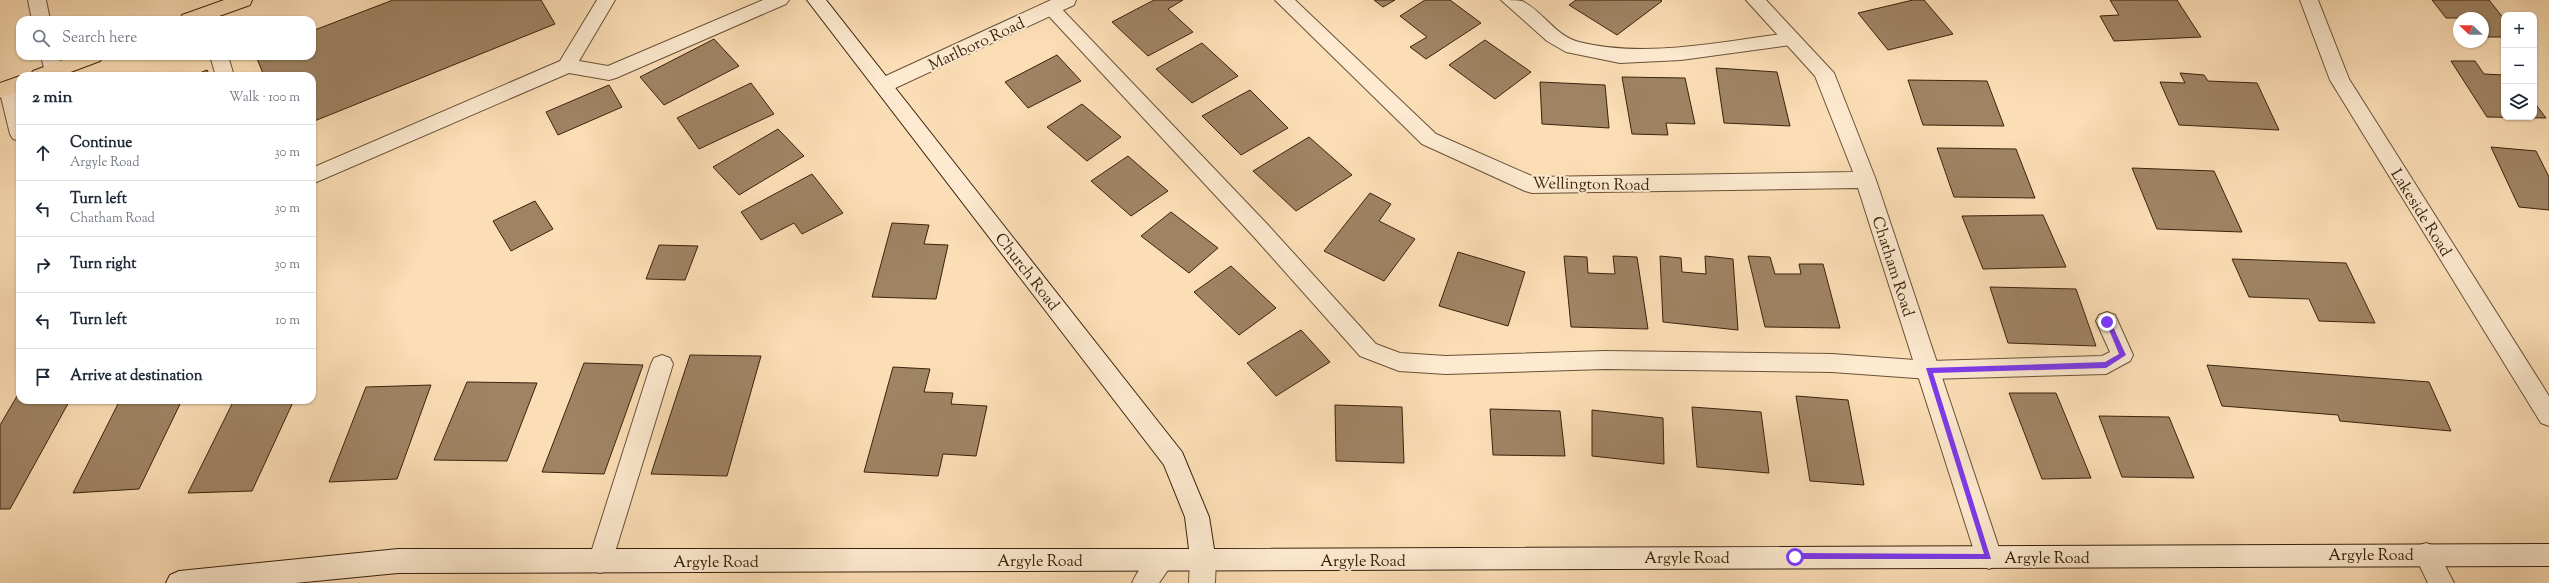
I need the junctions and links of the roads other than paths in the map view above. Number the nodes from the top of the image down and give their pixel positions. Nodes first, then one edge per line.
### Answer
1 (37, 0) edge
2 (243, 0) edge
3 (606, 0) edge
4 (780, 0) edge
5 (816, 0) edge
6 (1284, 0) edge
7 (1510, 0) edge
8 (1755, 0) edge
9 (2309, 0) edge
10 (1059, 4) edge
11 (41, 16) edge
12 (206, 16) edge
13 (1791, 39) junction
14 (78, 60) edge
15 (220, 60) edge
16 (567, 66) junction
17 (48, 68) edge
18 (224, 72) edge
19 (884, 85) junction
20 (9, 87) edge
21 (16, 117) edge
22 (316, 174) edge
23 (1866, 180) junction
24 (2107, 322) dead end
25 (662, 364) dead end
26 (1929, 370) junction
27 (2549, 416) edge
28 (2426, 554) junction
29 (2549, 555) edge
30 (1989, 557) junction
31 (1163, 560) junction
32 (600, 562) junction
33 (1203, 571) edge
34 (179, 583) edge
35 (1144, 583) edge
36 (2441, 583) edge

1 - 11 lane
2 - 12 highway
3 - 16 lane
4 - 16 lane
5 - 19 street, Church Road
6 - 23 street, Wellington Road
7 - 13 lane
8 - 13 street, Chatham Road
9 - 27 street, Lakeside Road
10 - 19 street, Marlboro Road
10 - 26 lane
13 - 23 street, Chatham Road
14 - 17 highway
15 - 18 lane
16 - 22 lane
19 - 33 street, Church Road
20 - 21 lane
23 - 26 street, Chatham Road
24 - 26 lane
25 - 32 lane
26 - 30 street, Chatham Road
28 - 29 street, Argyle Road
28 - 30 street, Argyle Road
28 - 36 street
30 - 33 street, Argyle Road
31 - 32 street, Argyle Road
31 - 33 street, Argyle Road
31 - 35 lane
32 - 34 street, Argyle Road

